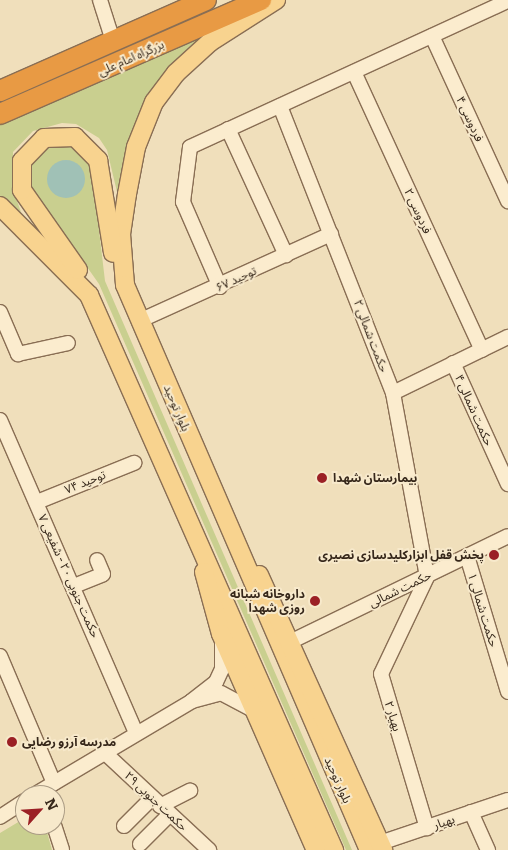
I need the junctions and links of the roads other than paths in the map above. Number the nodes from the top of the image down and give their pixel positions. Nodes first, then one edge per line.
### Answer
1 (100, 0) edge
2 (206, 0) edge
3 (261, 0) edge
4 (276, 0) edge
5 (507, 4) edge
6 (432, 36) junction
7 (113, 41) junction
8 (354, 72) junction
9 (0, 90) edge
10 (280, 106) junction
11 (0, 114) edge
12 (228, 129) junction
13 (508, 201) edge
14 (0, 206) edge
15 (331, 234) junction
16 (286, 255) junction
17 (125, 286) junction
18 (220, 287) junction
19 (90, 295) junction
20 (0, 312) edge
21 (139, 322) junction
22 (508, 337) edge
23 (68, 343) dead end
24 (482, 350) junction
25 (453, 363) junction
26 (393, 393) junction
27 (0, 420) edge
28 (134, 463) dead end
29 (508, 484) edge
30 (36, 502) junction
31 (218, 505) junction
32 (188, 514) junction
33 (508, 536) edge
34 (467, 556) junction
35 (97, 560) dead end
36 (427, 577) junction
37 (74, 586) junction
38 (221, 634) junction
39 (292, 641) junction
40 (0, 656) edge
41 (508, 692) edge
42 (192, 701) junction
43 (255, 711) junction
44 (136, 733) junction
45 (104, 752) junction
46 (42, 785) edge
47 (52, 785) edge
48 (190, 791) dead end
49 (508, 800) edge
50 (160, 806) junction
51 (15, 807) edge
52 (471, 812) junction
53 (0, 817) edge
54 (124, 826) dead end
55 (427, 828) junction
56 (57, 835) edge
57 (140, 844) dead end
58 (377, 848) edge
59 (205, 849) edge
60 (62, 850) edge
61 (316, 850) edge
62 (334, 850) edge
63 (488, 850) edge

1 - 7 street
2 - 7 highway, بزرگراه امام علی
3 - 11 highway, بزرگراه امام علی
4 - 17 main road, بلوار توحید
5 - 6 street
6 - 8 street
6 - 13 street, فردوسی ۴
7 - 9 highway, بزرگراه امام علی
8 - 10 street
8 - 24 street, فردوسی ۲
10 - 12 street
10 - 15 street, حکمت شمالی ۲
12 - 16 street
12 - 18 street
14 - 19 main road
15 - 16 street, توحید ۶۷
15 - 26 street, حکمت شمالی ۲
16 - 18 street, توحید ۶۷
17 - 19 main road
17 - 21 main road, بلوار توحید
18 - 21 street, توحید ۶۷
19 - 32 main road
20 - 23 street
21 - 31 main road, بلوار توحید
22 - 24 street
24 - 25 street
25 - 26 street
25 - 29 street, حکمت شمالی ۴
26 - 36 street, حکمت شمالی ۲
27 - 30 street, حکمت جنوبی ۲۰ - شفیعی ۷
28 - 30 street, توحید ۷۴
30 - 37 street, حکمت جنوبی ۲۰ - شفیعی ۷
31 - 39 main road
31 - 58 main road, بلوار توحید
32 - 38 main road
32 - 62 main road
33 - 34 street, حکمت شمالی
34 - 36 street, حکمت شمالی
34 - 41 street, حکمت شمالی ۱
35 - 37 street
36 - 39 street, حکمت شمالی
36 - 55 street, بهیار ۲
37 - 44 street, حکمت جنوبی ۲۰ - شفیعی ۷
38 - 42 street
38 - 43 main road
39 - 58 main road
40 - 46 street
42 - 43 street
42 - 44 street
43 - 61 main road
44 - 45 street
45 - 47 street
45 - 50 street, حکمت جنوبی ۲۹
48 - 50 street
49 - 52 street, بهیار
50 - 54 street
50 - 57 street
50 - 59 street, حکمت جنوبی ۲۹
51 - 53 street
52 - 55 street, بهیار
52 - 63 street
55 - 58 street, بهیار
56 - 60 street

